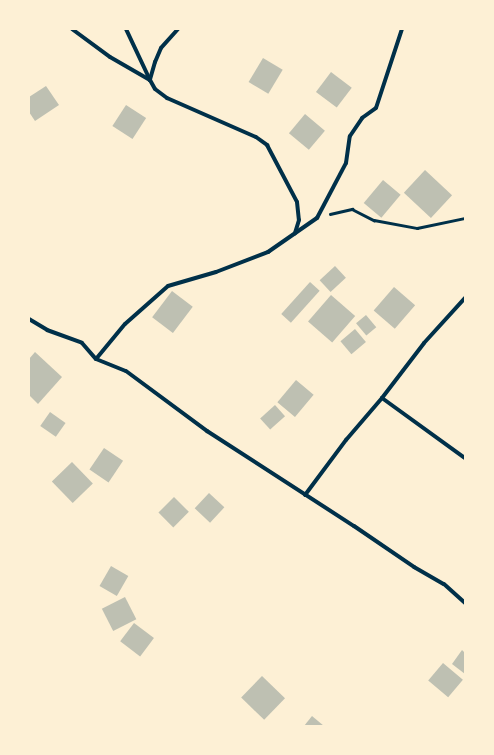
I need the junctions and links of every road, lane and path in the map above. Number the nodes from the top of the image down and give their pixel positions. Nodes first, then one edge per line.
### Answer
1 (72, 29) edge
2 (126, 29) edge
3 (178, 29) edge
4 (402, 29) edge
5 (150, 80) junction
6 (317, 218) junction
7 (465, 218) edge
8 (295, 233) junction
9 (465, 298) edge
10 (29, 320) edge
11 (96, 359) junction
12 (382, 398) junction
13 (465, 458) edge
14 (305, 495) junction
15 (465, 603) edge

1 - 5 street
2 - 5 street
3 - 5 street
4 - 6 street
5 - 8 street
6 - 7 path
6 - 8 street
8 - 11 street
9 - 12 street
10 - 11 street
11 - 14 street
12 - 13 street
12 - 14 street
14 - 15 street

